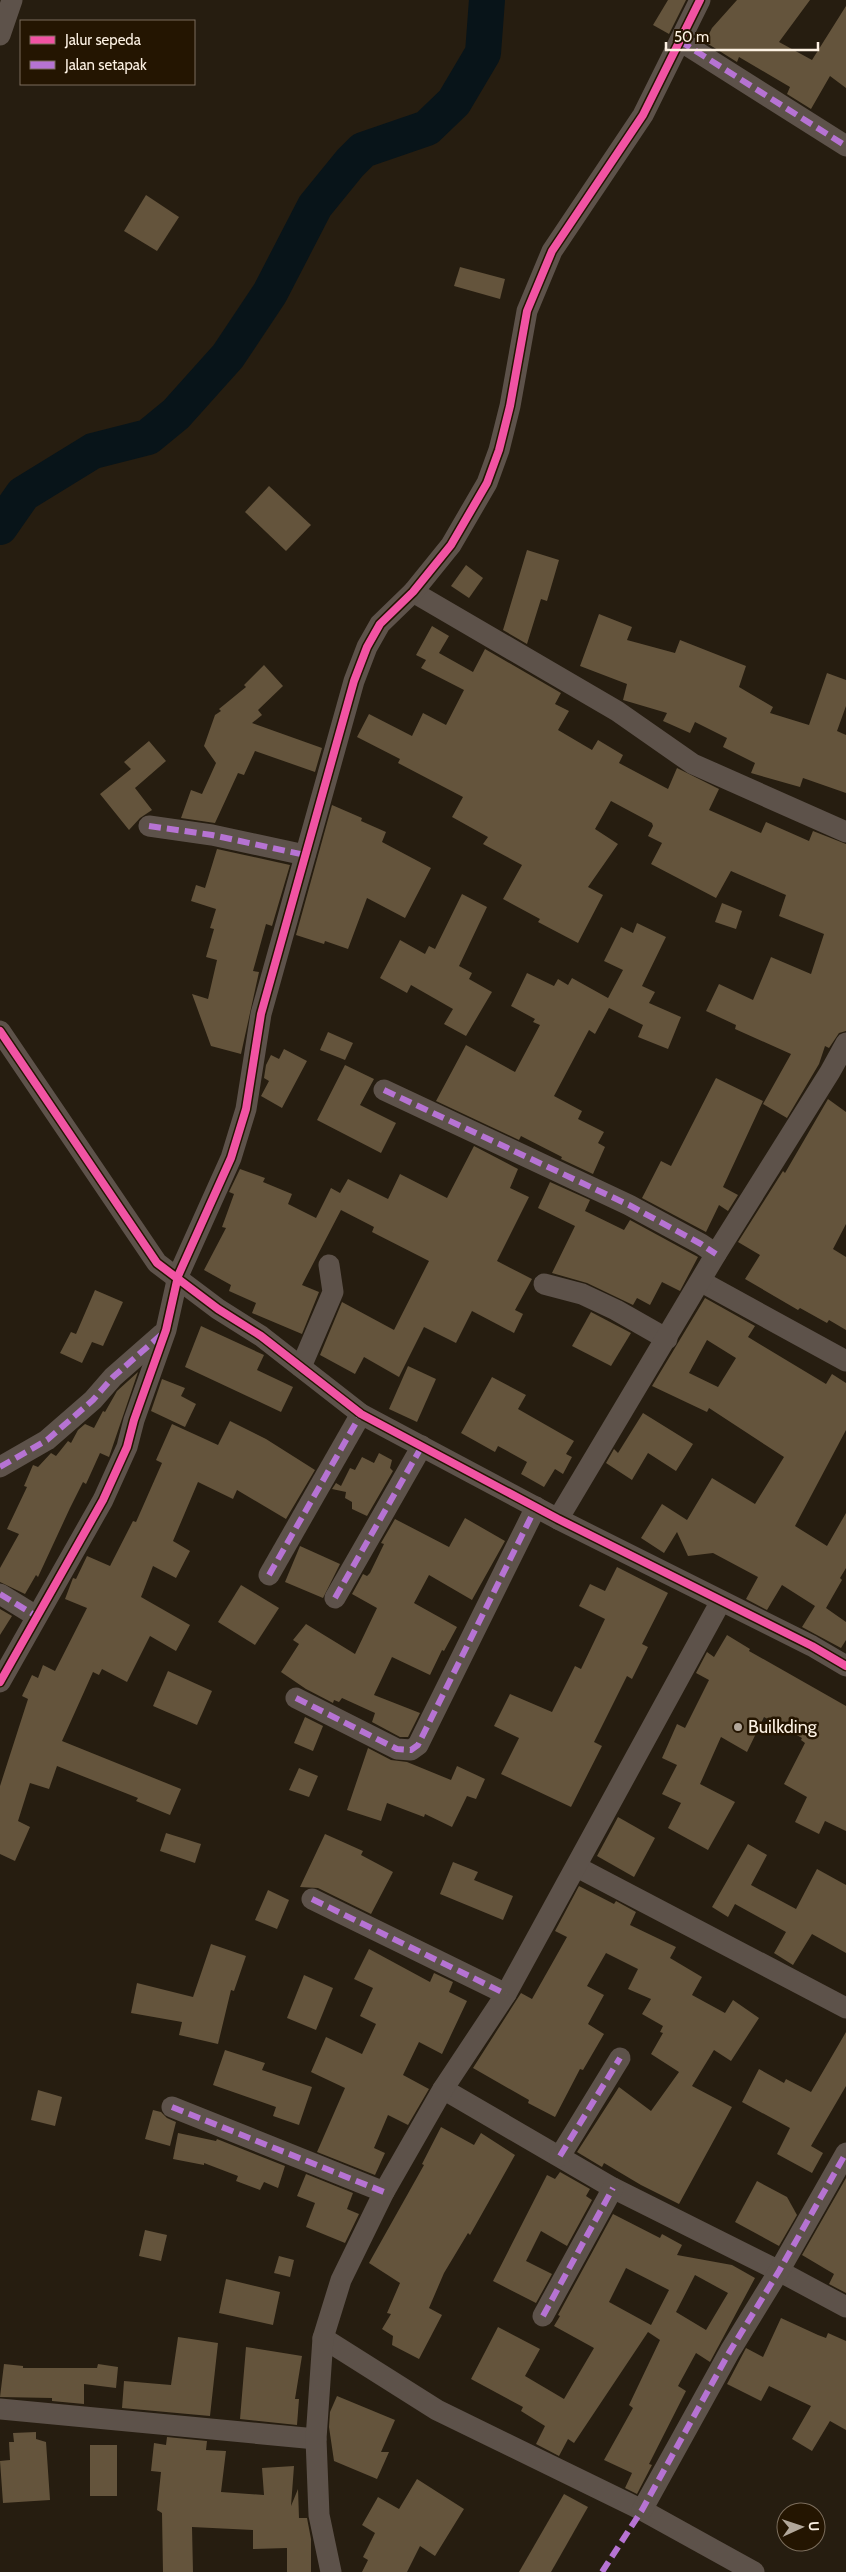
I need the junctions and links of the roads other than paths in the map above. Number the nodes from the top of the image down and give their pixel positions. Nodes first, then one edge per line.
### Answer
1 (12, 0) edge
2 (700, 0) edge
3 (0, 35) edge
4 (680, 41) junction
5 (846, 146) edge
6 (413, 592) junction
7 (149, 826) dead end
8 (846, 832) edge
9 (305, 855) junction
10 (0, 1031) edge
11 (846, 1042) edge
12 (384, 1090) dead end
13 (716, 1254) junction
14 (329, 1265) dead end
15 (178, 1276) junction
16 (702, 1282) junction
17 (544, 1284) dead end
18 (166, 1330) junction
19 (667, 1339) junction
20 (846, 1361) edge
21 (301, 1367) junction
22 (361, 1414) junction
23 (422, 1446) junction
24 (0, 1467) edge
25 (536, 1506) junction
26 (558, 1519) junction
27 (269, 1575) dead end
28 (0, 1594) edge
29 (335, 1598) dead end
30 (721, 1601) junction
31 (36, 1616) junction
32 (846, 1666) edge
33 (0, 1682) edge
34 (296, 1698) dead end
35 (577, 1867) junction
36 (312, 1899) dead end
37 (506, 1994) junction
38 (846, 2008) edge
39 (620, 2058) dead end
40 (443, 2089) junction
41 (172, 2107) dead end
42 (846, 2153) edge
43 (560, 2156) junction
44 (613, 2188) junction
45 (384, 2192) junction
46 (779, 2271) junction
47 (846, 2307) edge
48 (543, 2316) dead end
49 (322, 2338) junction
50 (0, 2410) edge
51 (316, 2439) junction
52 (642, 2510) junction
53 (331, 2572) edge
54 (754, 2572) edge

1 - 3 street
2 - 4 street
4 - 5 street
4 - 6 street
6 - 8 street
6 - 9 street
7 - 9 street
9 - 15 street
10 - 15 street
11 - 13 street
12 - 13 street
13 - 16 street
14 - 21 street
15 - 18 street
15 - 21 street
16 - 19 street
16 - 20 street
17 - 19 street
18 - 24 street
18 - 31 street
19 - 26 street
21 - 22 street
22 - 23 street
22 - 27 street
23 - 25 street
23 - 29 street
25 - 26 street
25 - 34 street
26 - 30 street
28 - 31 street
30 - 32 street
30 - 35 street
31 - 33 street
35 - 37 street
35 - 38 street
36 - 37 street
37 - 40 street
39 - 43 street
40 - 43 street
40 - 45 street
41 - 45 street
42 - 46 street
43 - 44 street
44 - 46 street
44 - 48 street
45 - 49 street
46 - 47 street
46 - 52 street
49 - 51 street
49 - 52 street
50 - 51 street
51 - 53 street
52 - 54 street

